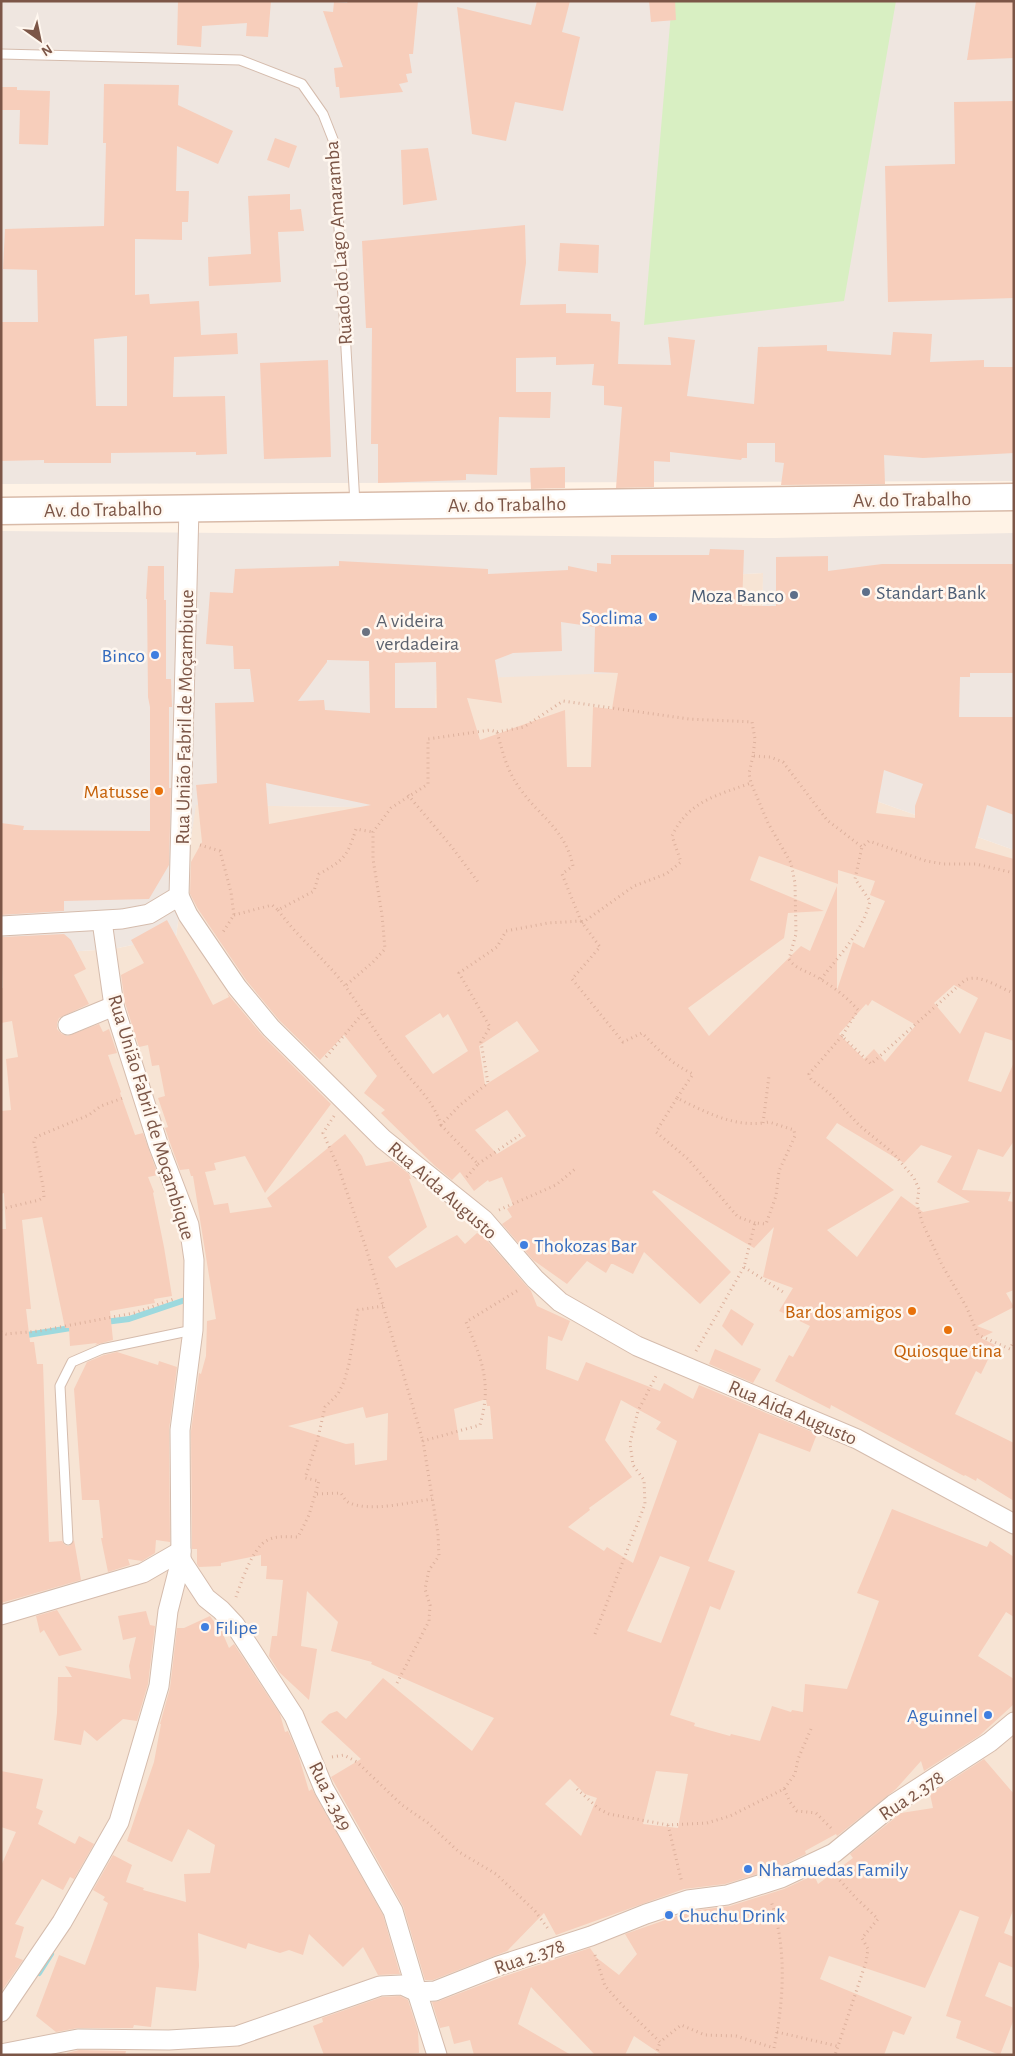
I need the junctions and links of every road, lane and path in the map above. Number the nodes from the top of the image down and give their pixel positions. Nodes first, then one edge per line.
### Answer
1 (1, 54) edge
2 (1014, 497) edge
3 (355, 506) junction
4 (189, 508) junction
5 (1, 511) edge
6 (497, 732) junction
7 (753, 756) junction
8 (751, 783) junction
9 (408, 795) junction
10 (373, 832) junction
11 (181, 837) junction
12 (862, 847) junction
13 (1014, 873) edge
14 (478, 882) dead end
15 (179, 896) junction
16 (278, 910) junction
17 (234, 915) junction
18 (102, 921) junction
19 (581, 922) junction
20 (1, 926) edge
21 (207, 944) junction
22 (821, 979) junction
23 (345, 986) junction
24 (1014, 993) edge
25 (114, 1006) junction
26 (363, 1013) junction
27 (68, 1025) dead end
28 (842, 1036) junction
29 (314, 1071) junction
30 (769, 1076) dead end
31 (142, 1091) junction
32 (677, 1098) junction
33 (345, 1100) junction
34 (763, 1123) junction
35 (441, 1125) junction
36 (520, 1135) dead end
37 (478, 1164) junction
38 (575, 1169) dead end
39 (450, 1193) junction
40 (1, 1209) edge
41 (484, 1220) junction
42 (755, 1223) junction
43 (744, 1267) junction
44 (535, 1279) junction
45 (194, 1292) junction
46 (783, 1292) dead end
47 (383, 1306) junction
48 (194, 1330) junction
49 (1, 1332) edge
50 (1014, 1341) edge
51 (665, 1357) junction
52 (687, 1367) junction
53 (423, 1441) junction
54 (317, 1494) junction
55 (432, 1498) junction
56 (1014, 1524) edge
57 (68, 1540) dead end
58 (181, 1556) junction
59 (1, 1615) edge
60 (235, 1625) junction
61 (594, 1634) dead end
62 (397, 1683) dead end
63 (1014, 1722) edge
64 (812, 1730) dead end
65 (324, 1789) junction
66 (577, 1789) dead end
67 (784, 1789) junction
68 (668, 1825) junction
69 (846, 1844) junction
70 (822, 1860) junction
71 (765, 1884) junction
72 (688, 1900) junction
73 (591, 1936) junction
74 (556, 1947) junction
75 (417, 1992) junction
76 (1, 2012) edge
77 (777, 2032) junction
78 (660, 2042) junction
79 (837, 2046) junction
80 (1, 2054) edge
81 (437, 2055) edge
82 (656, 2055) edge
83 (835, 2055) edge

1 - 3 lane, Ruado do Lago Amaramba
2 - 3 main road, Av. do Trabalho
3 - 4 main road, Av. do Trabalho
4 - 5 main road, Av. do Trabalho
4 - 11 street, Rua União Fabril de Moçambique
6 - 7 path
6 - 9 path
6 - 19 path
7 - 8 path
7 - 12 path
8 - 19 path
8 - 22 path
9 - 10 path
9 - 14 path
10 - 16 path
10 - 23 path
11 - 15 street, Rua União Fabril de Moçambique
11 - 17 path
12 - 13 path
12 - 22 path
15 - 18 street
15 - 21 street, Rua Aida Augusto
16 - 17 path
16 - 23 path
17 - 21 path
18 - 20 street
18 - 25 street, Rua União Fabril de Moçambique
19 - 32 path
19 - 35 path
21 - 29 street, Rua Aida Augusto
22 - 28 path
23 - 26 path
24 - 28 path
25 - 27 street
25 - 31 street, Rua União Fabril de Moçambique
26 - 29 path
26 - 35 path
28 - 50 path
29 - 33 street, Rua Aida Augusto
30 - 34 path
31 - 40 path
31 - 45 street, Rua União Fabril de Moçambique
32 - 34 path
32 - 42 path
33 - 39 street, Rua Aida Augusto
33 - 47 path
34 - 42 path
35 - 37 path
36 - 37 path
37 - 39 path
38 - 41 path
39 - 41 street, Rua Aida Augusto
41 - 44 street, Rua Aida Augusto
42 - 43 path
43 - 46 path
43 - 52 path
44 - 51 street, Rua Aida Augusto
44 - 53 path
45 - 48 street, Rua União Fabril de Moçambique
45 - 49 path
47 - 53 path
47 - 54 path
48 - 57 lane
48 - 58 street, Rua União Fabril de Moçambique
51 - 52 street, Rua Aida Augusto
51 - 61 path
52 - 56 street, Rua Aida Augusto
53 - 55 path
54 - 55 path
54 - 60 path
55 - 62 path
58 - 59 street
58 - 60 street, Rua 2.349
58 - 76 street, Rua União Fabril de Moçambique
60 - 65 street, Rua 2.349
63 - 69 street, Rua 2.378
64 - 67 path
65 - 74 path
65 - 75 street, Rua 2.349
66 - 68 path
67 - 68 path
67 - 69 path
68 - 72 path
69 - 70 street, Rua 2.378
70 - 71 street, Rua 2.378
70 - 79 path
71 - 72 street, Rua 2.378
71 - 77 path
72 - 73 street, Rua 2.378
73 - 74 street, Rua 2.378
73 - 78 path
74 - 75 street, Rua 2.378
75 - 80 street, Rua 2.378
75 - 81 street, Rua 2.349
77 - 78 path
77 - 79 path
78 - 82 path
79 - 83 path

